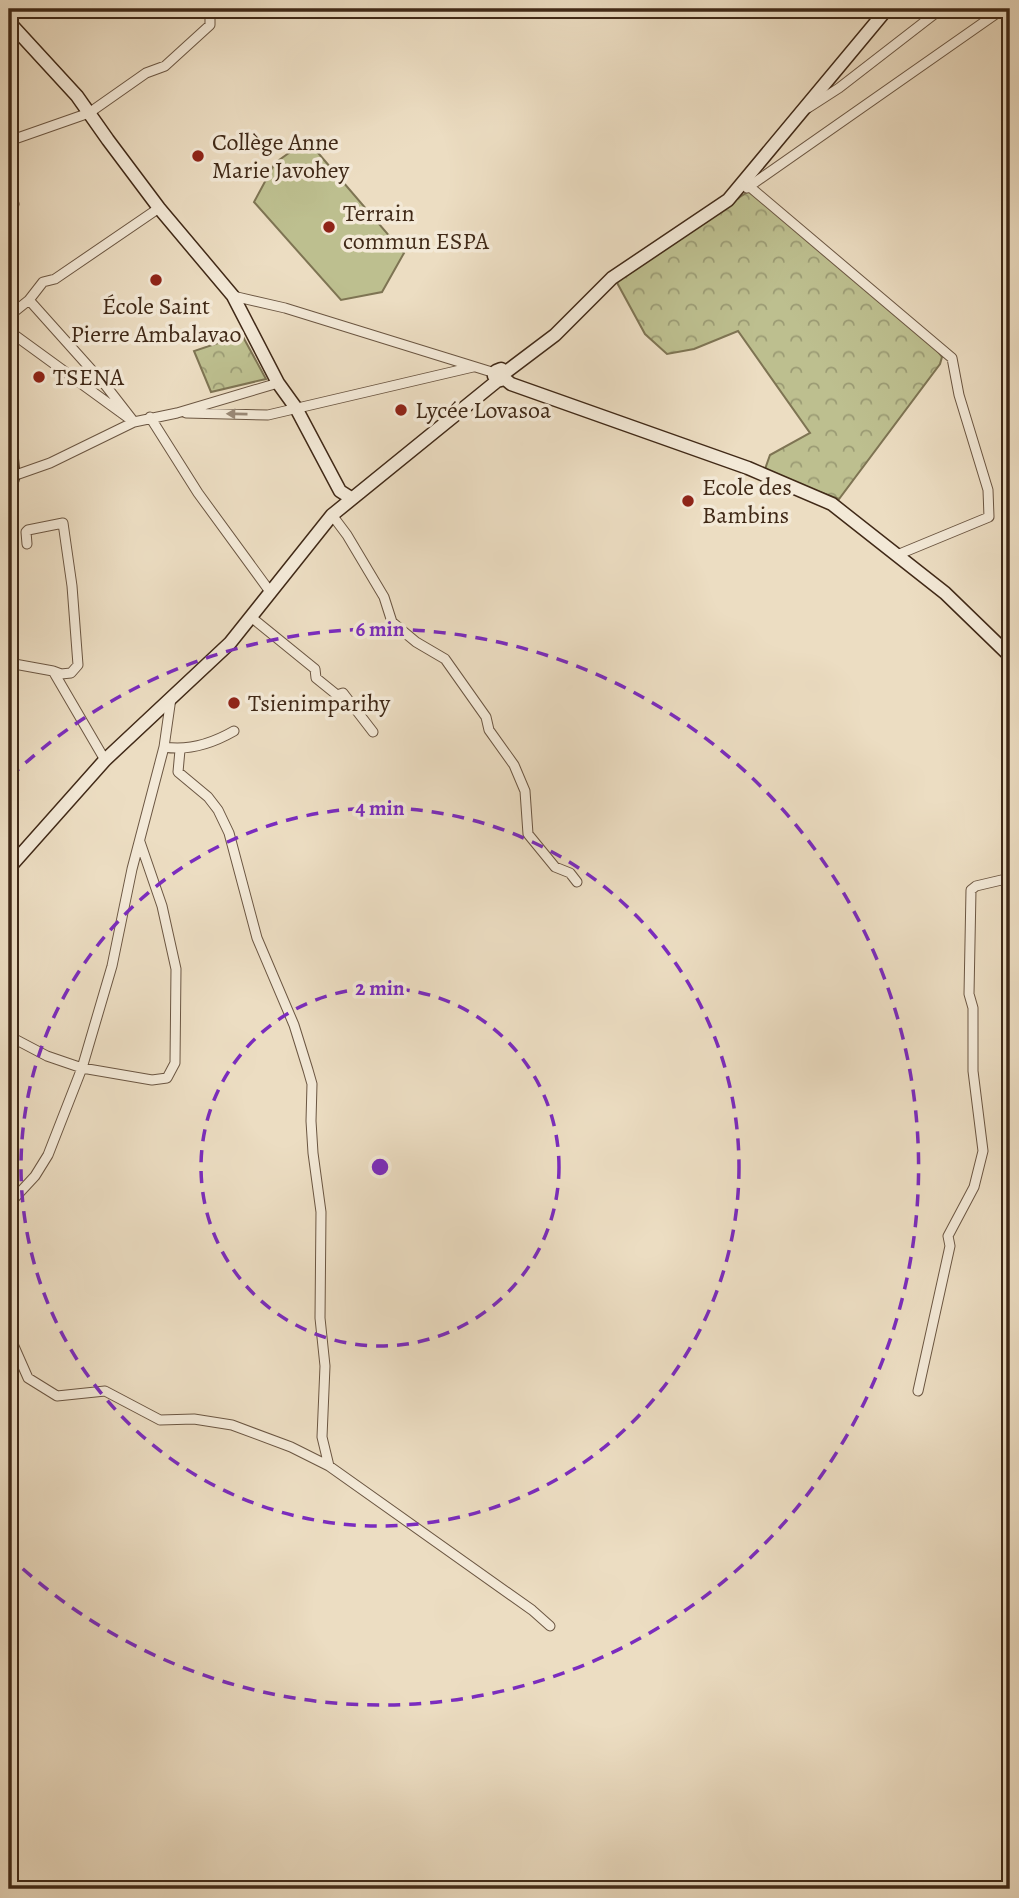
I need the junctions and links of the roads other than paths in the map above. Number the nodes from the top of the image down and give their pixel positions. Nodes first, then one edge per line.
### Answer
1 (214, 9) edge
2 (887, 9) edge
3 (941, 9) edge
4 (1000, 10) dead end
5 (9, 23) edge
6 (89, 113) junction
7 (800, 113) junction
8 (9, 141) edge
9 (750, 187) junction
10 (9, 189) edge
11 (727, 200) junction
12 (9, 207) edge
13 (159, 208) junction
14 (233, 296) junction
15 (29, 300) junction
16 (9, 316) edge
17 (9, 331) edge
18 (473, 367) junction
19 (501, 376) junction
20 (278, 383) junction
21 (296, 408) junction
22 (177, 413) junction
23 (150, 417) junction
24 (134, 422) junction
25 (9, 430) edge
26 (13, 476) junction
27 (335, 478) junction
28 (9, 492) edge
29 (351, 498) junction
30 (332, 515) junction
31 (27, 544) dead end
32 (897, 555) junction
33 (271, 593) junction
34 (251, 617) junction
35 (1010, 656) edge
36 (9, 663) edge
37 (53, 671) junction
38 (171, 697) junction
39 (234, 730) dead end
40 (373, 732) dead end
41 (164, 747) junction
42 (180, 750) junction
43 (105, 760) junction
44 (140, 842) junction
45 (9, 868) edge
46 (1010, 878) edge
47 (577, 882) dead end
48 (9, 1036) edge
49 (82, 1068) junction
50 (9, 1204) edge
51 (9, 1335) edge
52 (918, 1391) dead end
53 (329, 1465) junction
54 (550, 1626) dead end

1 - 6 street
2 - 7 street
3 - 7 street
4 - 9 street
5 - 6 street
6 - 8 street
6 - 13 street
7 - 11 street
9 - 11 street
9 - 32 street
10 - 12 street
11 - 19 street
13 - 14 street
13 - 15 street
14 - 18 street
14 - 20 street
15 - 16 street
15 - 24 street
17 - 24 street
18 - 19 street
18 - 21 street
19 - 29 street
19 - 32 street
20 - 21 street
20 - 22 street
21 -> 22 street
21 - 27 street
22 - 23 street
23 - 24 street
23 - 33 street
24 - 26 street
25 - 26 street
26 - 28 street
27 - 29 street
27 - 30 street
29 - 30 street
30 - 33 street
30 - 47 street
31 - 37 street
32 - 35 street
33 - 34 street
34 - 38 street
34 - 40 street
36 - 37 street
37 - 43 street
38 - 41 street
38 - 43 street
39 - 42 street
41 - 42 street
41 - 44 street
42 - 53 street
43 - 45 street
44 - 49 street
44 - 49 street
46 - 52 street
48 - 49 street
49 - 50 street
51 - 53 street
53 - 54 street

